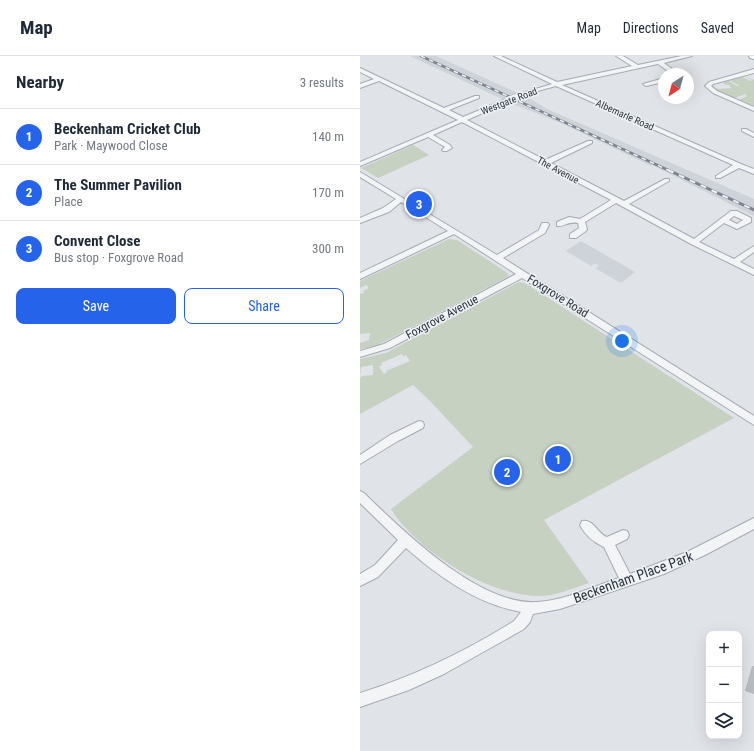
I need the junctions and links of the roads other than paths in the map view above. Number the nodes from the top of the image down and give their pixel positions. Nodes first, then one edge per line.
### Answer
1 (497, 56) edge
2 (619, 56) edge
3 (689, 56) edge
4 (660, 63) junction
5 (637, 67) junction
6 (667, 68) edge
7 (360, 70) edge
8 (754, 71) edge
9 (380, 79) junction
10 (658, 81) edge
11 (558, 84) junction
12 (646, 84) dead end
13 (360, 86) edge
14 (477, 97) dead end
15 (754, 109) edge
16 (444, 110) junction
17 (462, 120) junction
18 (744, 130) dead end
19 (429, 134) junction
20 (754, 135) edge
21 (590, 142) dead end
22 (445, 150) dead end
23 (545, 163) junction
24 (360, 164) edge
25 (739, 165) junction
26 (754, 172) edge
27 (360, 174) edge
28 (718, 177) dead end
29 (666, 180) dead end
30 (402, 198) junction
31 (616, 200) junction
32 (624, 204) junction
33 (362, 217) edge
34 (724, 220) dead end
35 (581, 221) junction
36 (560, 224) dead end
37 (545, 226) dead end
38 (454, 231) junction
39 (573, 236) dead end
40 (694, 242) junction
41 (754, 248) edge
42 (496, 258) junction
43 (734, 262) junction
44 (754, 272) edge
45 (522, 274) junction
46 (360, 276) edge
47 (360, 354) edge
48 (754, 421) edge
49 (419, 425) dead end
50 (360, 460) edge
51 (360, 496) edge
52 (754, 523) edge
53 (586, 525) dead end
54 (623, 535) dead end
55 (406, 540) junction
56 (608, 543) junction
57 (360, 580) edge
58 (627, 581) junction
59 (529, 608) junction
60 (360, 700) edge

1 - 11 street, Albemarle Road
2 - 5 street
3 - 4 street, Westgate Road
4 - 5 street, Westgate Road
4 - 6 street
5 - 11 street, Westgate Road
7 - 9 street, The Avenue
8 - 15 street
9 - 13 street
9 - 16 street, The Avenue
10 - 12 street
11 - 17 street, Westgate Road, bridge
11 - 25 street, Albemarle Road
14 - 16 street
16 - 17 street, The Avenue
17 - 19 street, Westgate Road
17 - 23 street, The Avenue
18 - 20 street
19 - 22 street
19 - 24 street, Westgate Road
21 - 23 street
23 - 31 street, The Avenue
25 - 26 street, Albemarle Road
25 - 28 street
27 - 30 street, Foxgrove Road
29 - 32 street
30 - 33 street
30 - 38 street, Foxgrove Road
31 - 32 street, The Avenue
31 - 35 street
32 - 40 street, The Avenue
34 - 40 street
35 - 36 street
35 - 39 street
37 - 42 street
38 - 42 street, Foxgrove Road
38 - 46 street
40 - 43 street, The Avenue
41 - 43 street
42 - 45 street, Foxgrove Road
43 - 44 street, The Avenue
45 - 47 street, Foxgrove Avenue
45 - 48 street, Foxgrove Road
49 - 50 street
51 - 55 street, Beckenham Place Park
52 - 58 street, Beckenham Place Park
53 - 56 street
54 - 56 street
55 - 57 street
55 - 59 street, Beckenham Place Park
56 - 58 street
58 - 59 street, Beckenham Place Park
59 - 60 street

